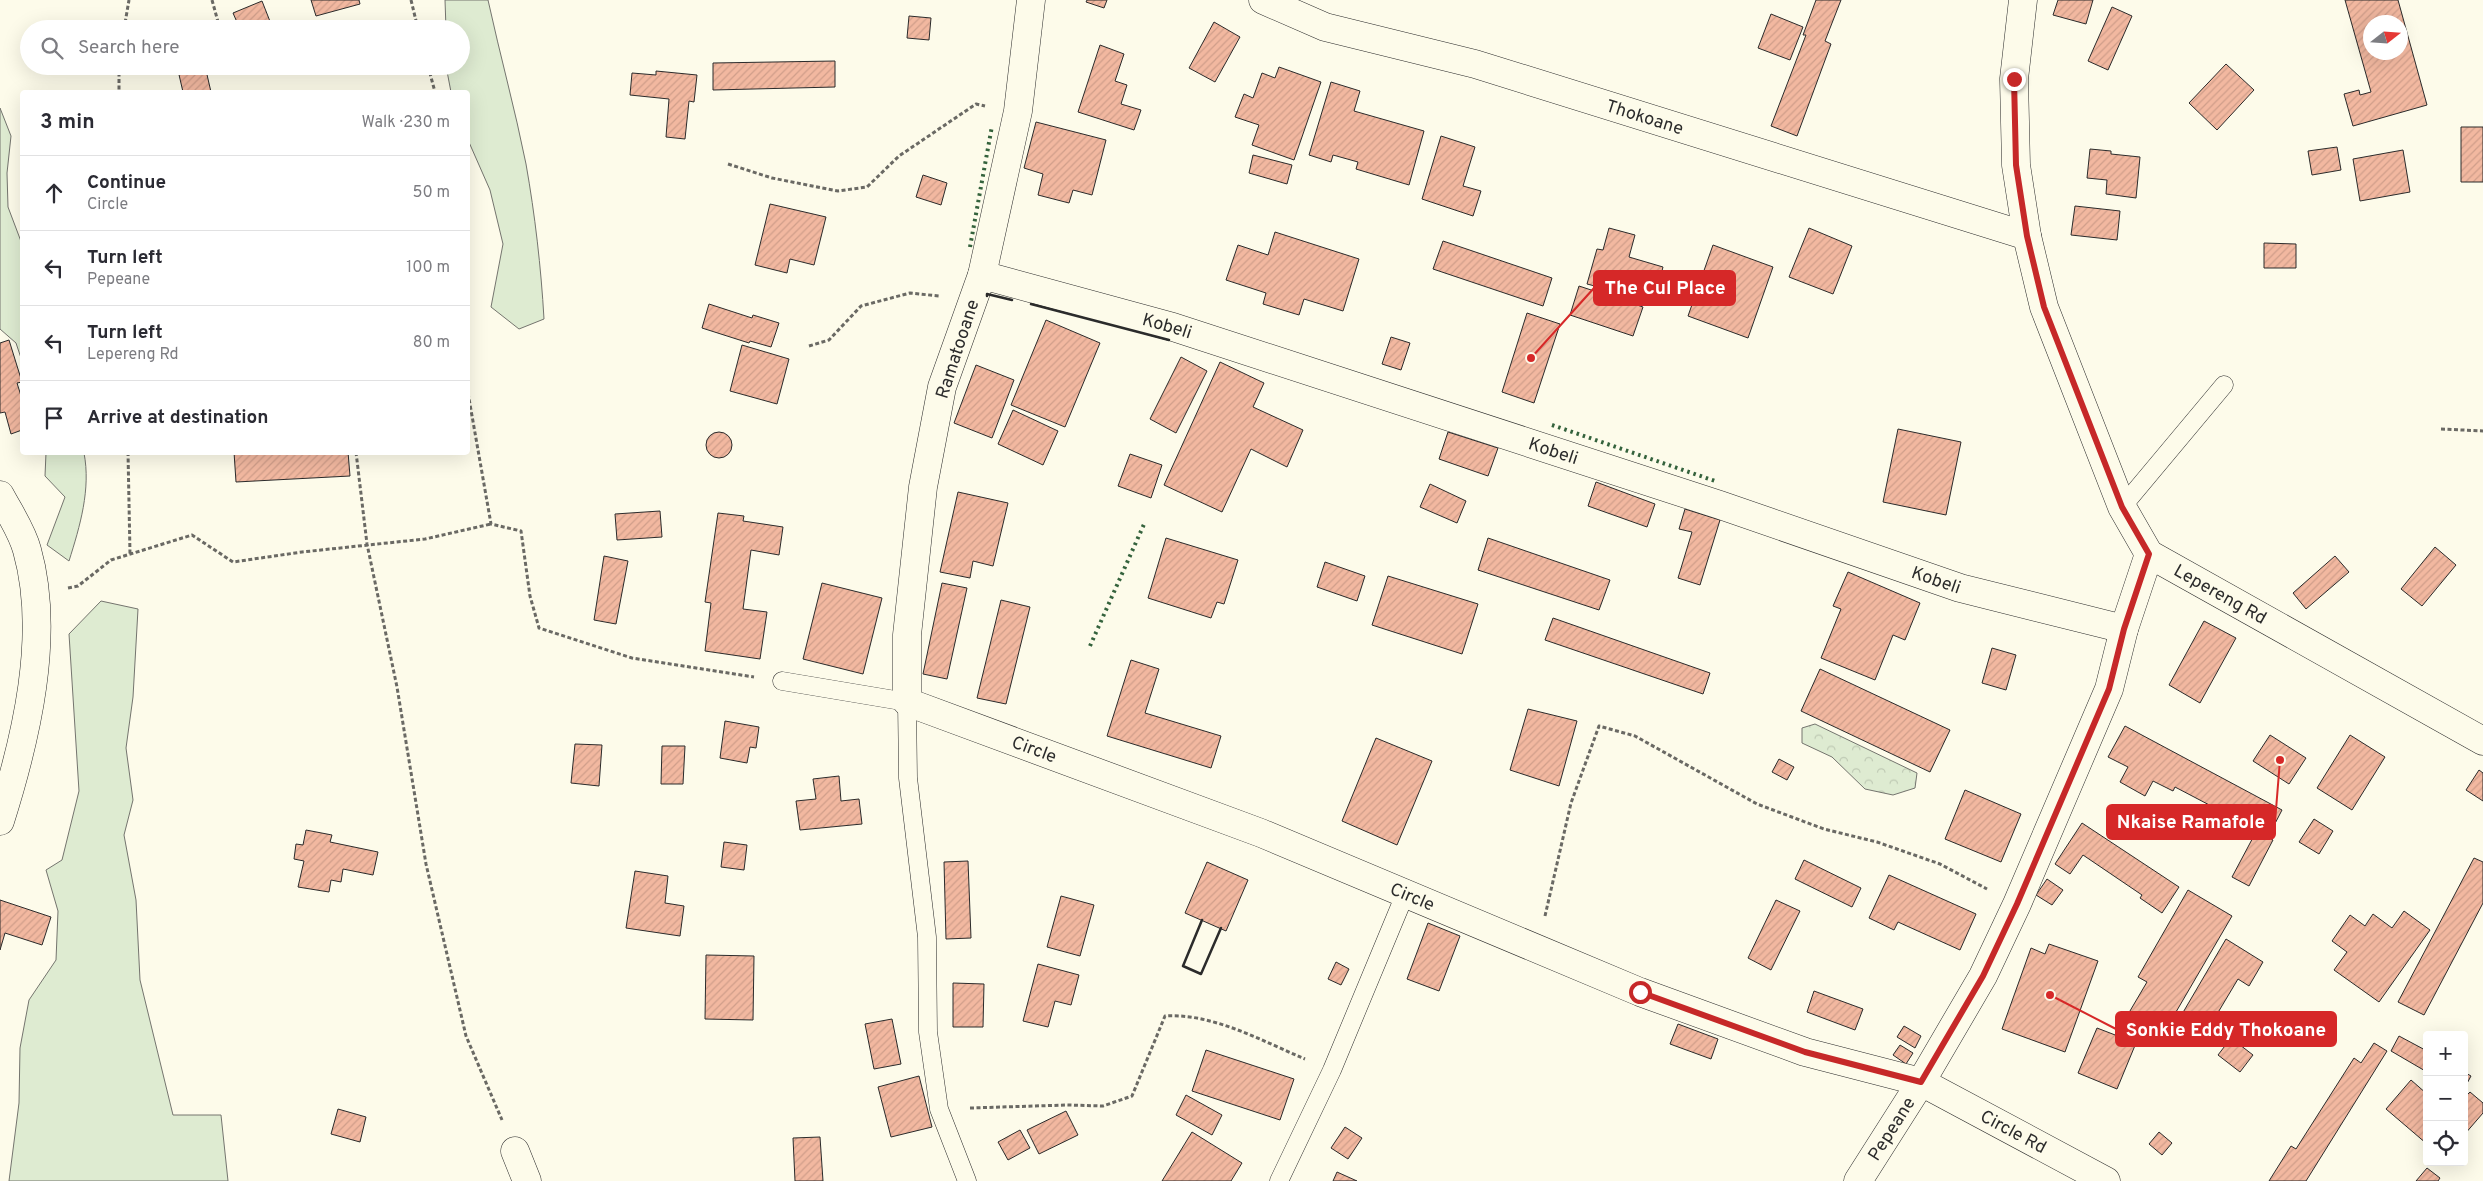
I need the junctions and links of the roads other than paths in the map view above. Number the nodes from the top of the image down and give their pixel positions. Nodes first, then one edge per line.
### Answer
1 (1031, 0) edge
2 (1263, 0) edge
3 (2023, 0) edge
4 (2027, 236) junction
5 (977, 288) junction
6 (2224, 385) dead end
7 (0, 495) edge
8 (2122, 507) junction
9 (2149, 554) junction
10 (2124, 629) junction
11 (782, 682) road end
12 (907, 702) junction
13 (2483, 741) edge
14 (0, 821) edge
15 (1406, 892) junction
16 (1921, 1082) junction
17 (515, 1150) road end
18 (527, 1181) edge
19 (967, 1181) edge
20 (1279, 1181) edge
21 (1858, 1181) edge
22 (2106, 1181) edge

1 - 5 street, Ramatooane
2 - 4 street, Thokoane
3 - 4 street
4 - 8 street
5 - 10 street, Kobeli
5 - 12 street, Ramatooane
6 - 8 lane
7 - 14 street
8 - 9 street
9 - 10 street, Pepeane
9 - 13 street, Lepereng Rd
10 - 16 street, Pepeane
11 - 12 lane
12 - 15 street, Circle
12 - 19 lane
15 - 16 street, Circle
15 - 20 lane
16 - 21 street, Pepeane
16 - 22 street, Circle Rd
17 - 18 street

